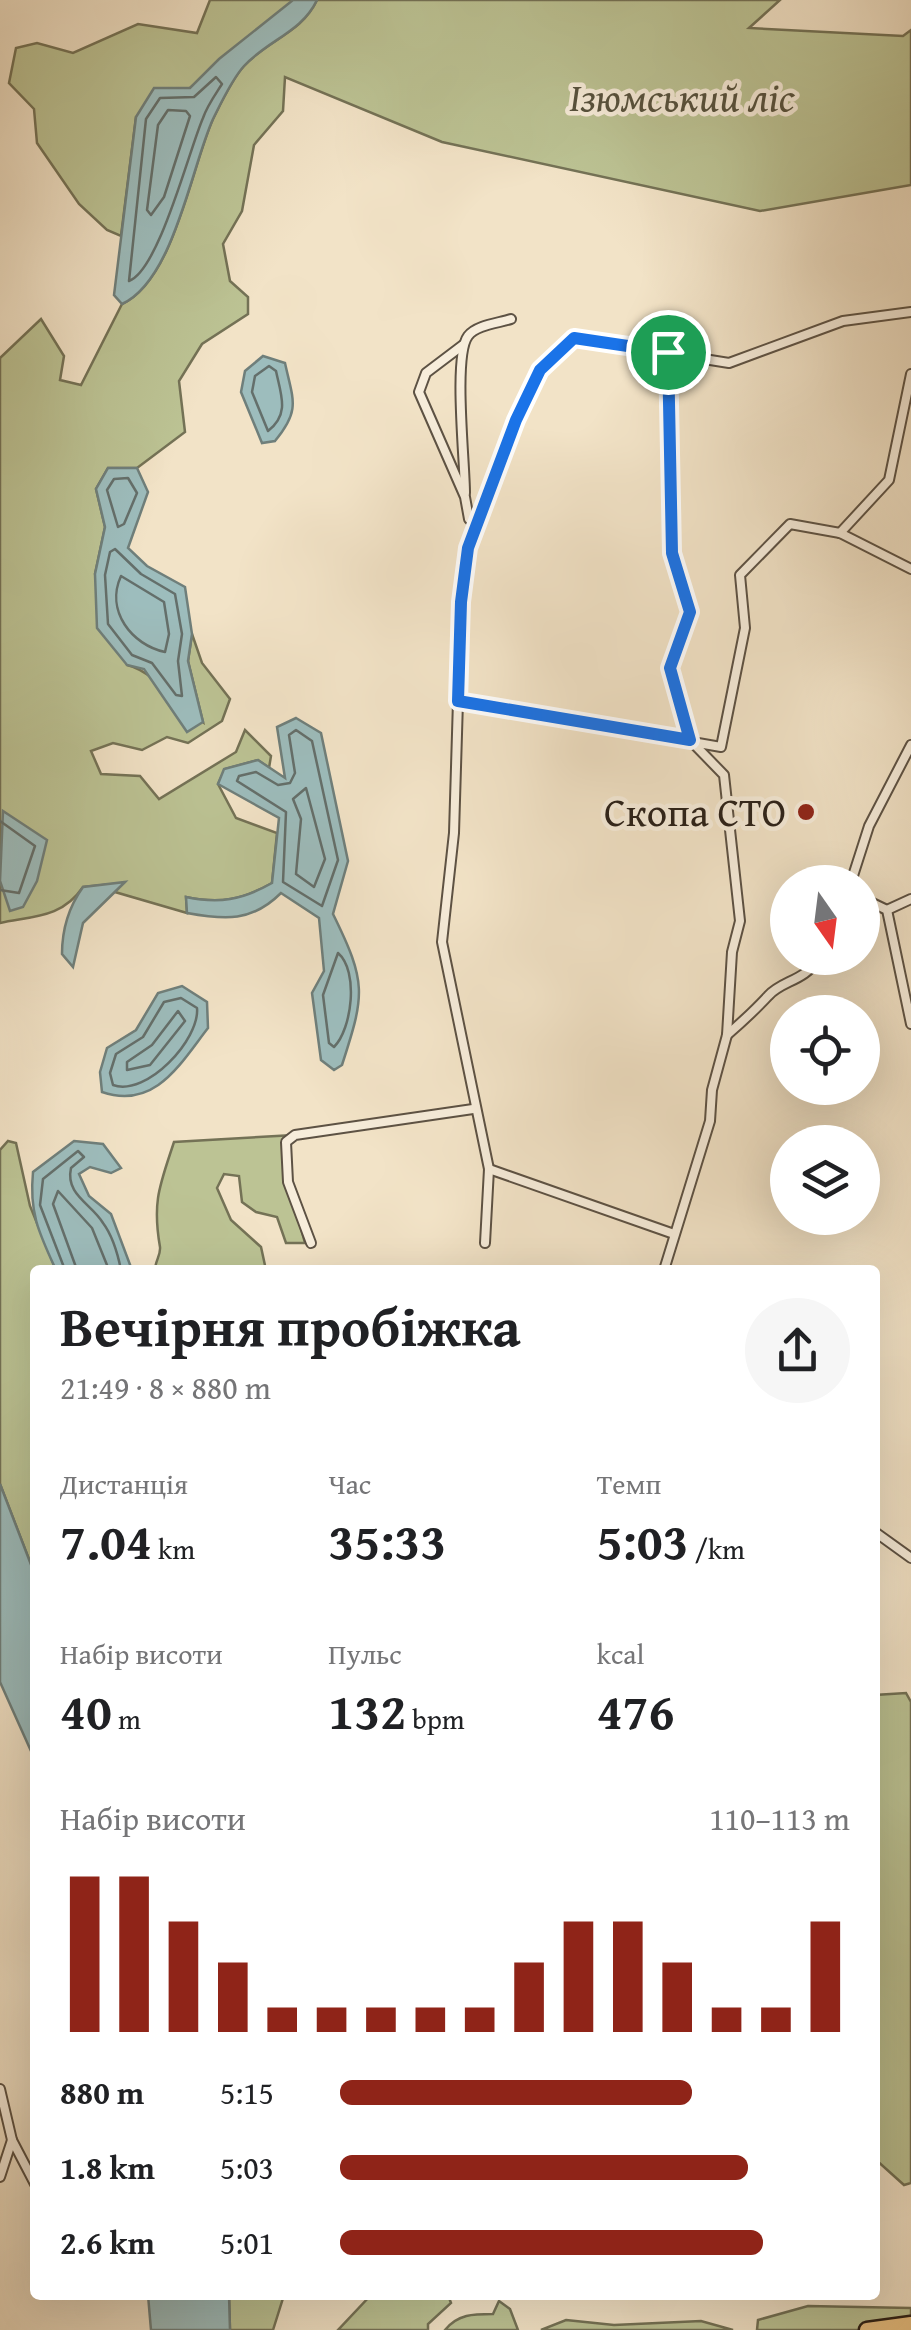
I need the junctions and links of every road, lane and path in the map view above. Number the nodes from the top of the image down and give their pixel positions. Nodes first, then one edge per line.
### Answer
1 (911, 312) edge
2 (511, 319) dead end
3 (464, 345) junction
4 (668, 352) junction
5 (911, 374) edge
6 (465, 498) junction
7 (475, 525) junction
8 (840, 532) junction
9 (911, 569) edge
10 (458, 701) junction
11 (690, 740) junction
12 (911, 745) edge
13 (856, 865) edge
14 (911, 899) edge
15 (880, 906) edge
16 (888, 910) junction
17 (906, 961) edge
18 (805, 975) edge
19 (911, 1024) edge
20 (727, 1035) junction
21 (473, 1108) junction
22 (489, 1169) junction
23 (674, 1234) junction
24 (311, 1243) dead end
25 (485, 1243) dead end
26 (665, 1265) edge
27 (880, 1536) edge
28 (911, 1558) edge
29 (0, 2090) edge
30 (12, 2140) junction
31 (30, 2174) edge
32 (0, 2178) edge
33 (911, 2324) edge
34 (867, 2330) edge

1 - 4 street
2 - 3 street
3 - 6 street
3 - 6 street
4 - 7 street
4 - 11 street
5 - 8 street
6 - 7 street
7 - 10 street
8 - 9 street
8 - 11 street
10 - 11 street
10 - 21 street
11 - 20 street
12 - 13 street
14 - 16 street
15 - 16 street
16 - 17 street
17 - 19 street
18 - 20 street
20 - 23 street
21 - 22 street
21 - 24 street
22 - 23 street
22 - 25 street
23 - 26 street
27 - 28 street
29 - 30 street
30 - 31 street
30 - 32 street
33 - 34 highway

